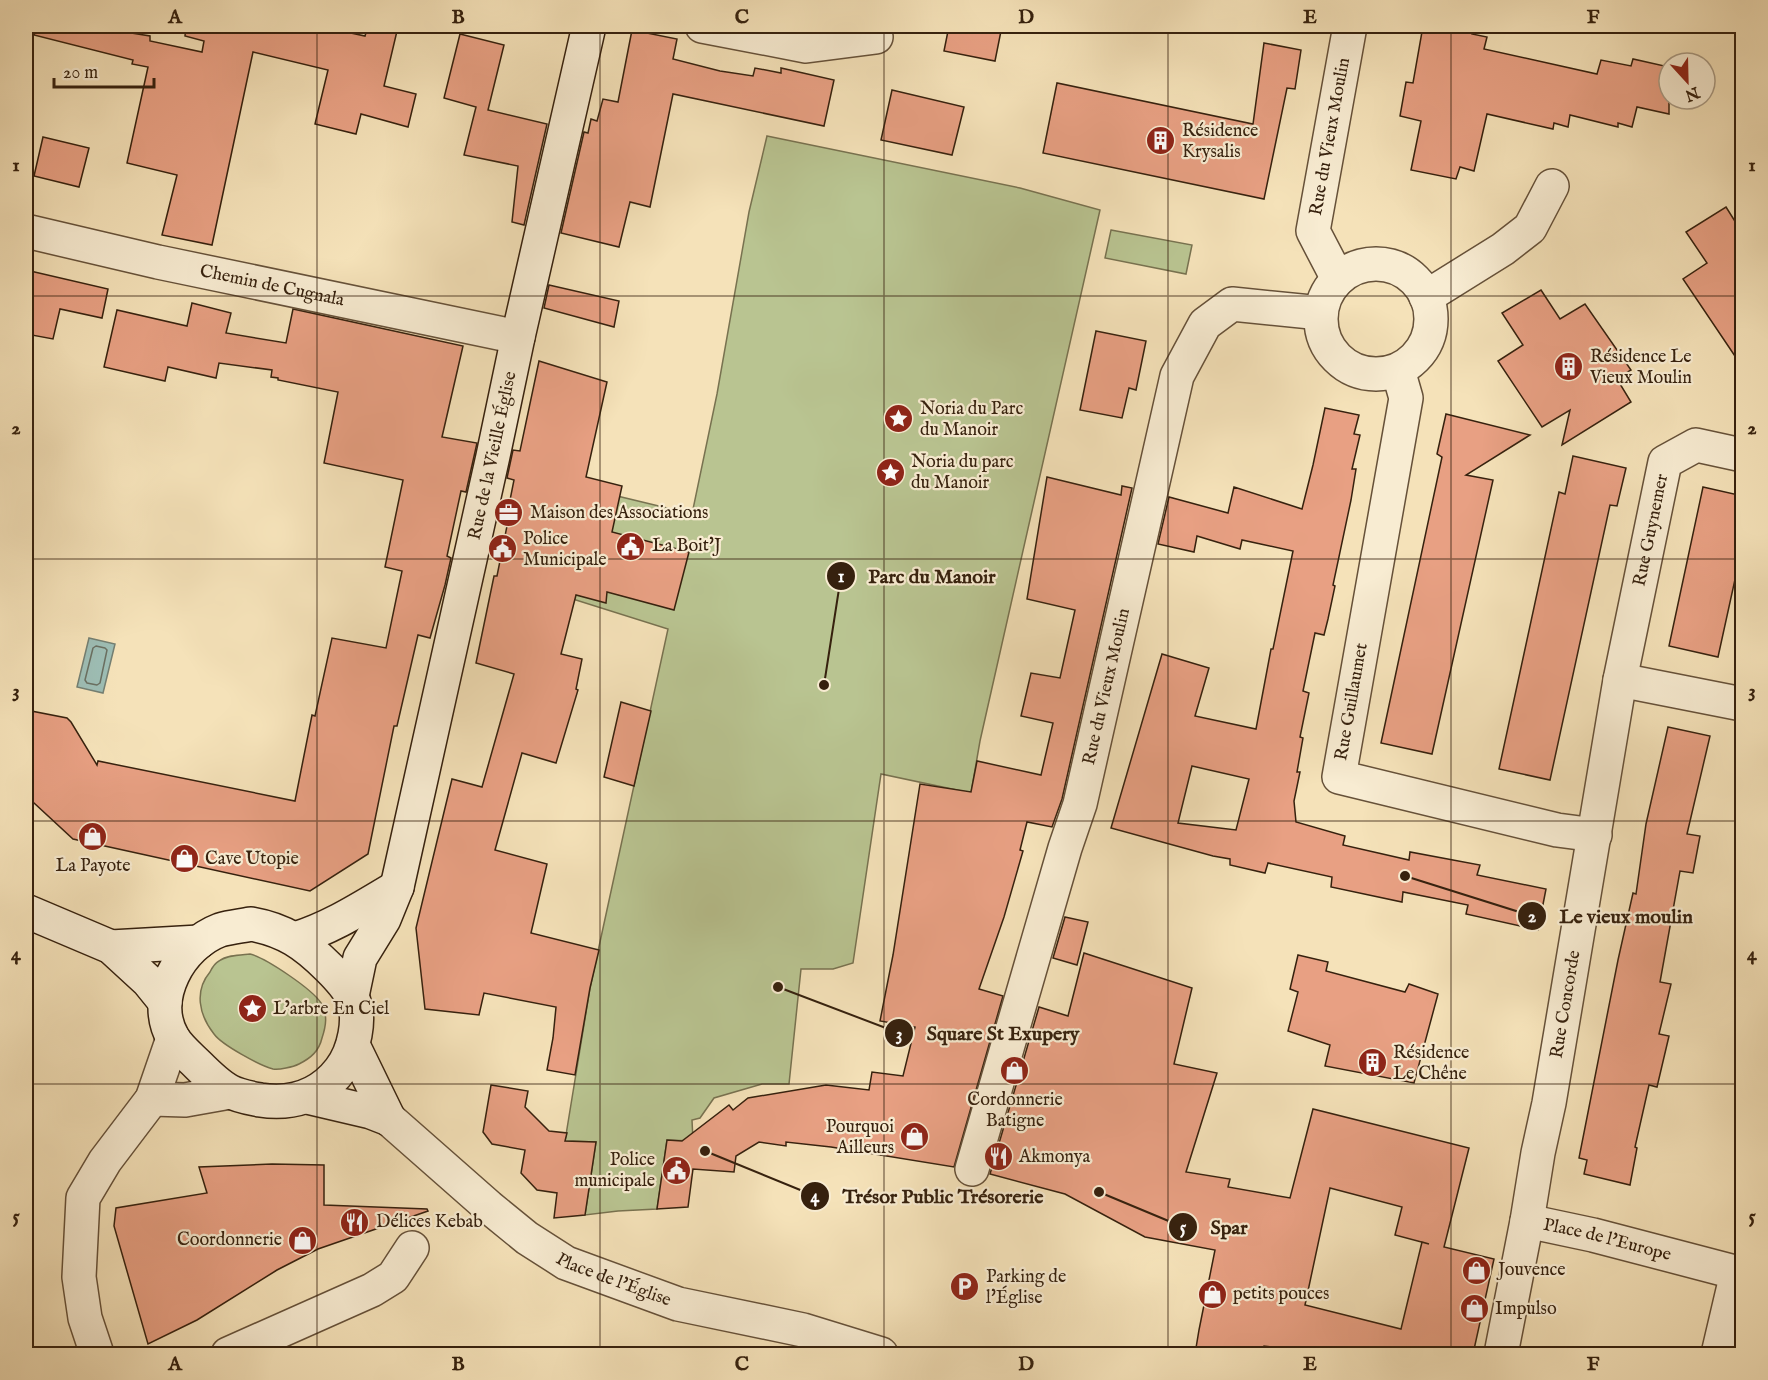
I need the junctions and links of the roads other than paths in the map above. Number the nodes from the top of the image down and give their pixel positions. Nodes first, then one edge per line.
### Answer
1 (589, 26) edge
2 (702, 26) edge
3 (1350, 26) edge
4 (876, 37) dead end
5 (1552, 186) dead end
6 (26, 231) edge
7 (1338, 279) junction
8 (1426, 297) junction
9 (1321, 313) junction
10 (518, 337) junction
11 (1398, 370) junction
12 (1743, 455) edge
13 (1620, 680) junction
14 (1743, 704) edge
15 (1595, 835) junction
16 (397, 887) junction
17 (26, 911) edge
18 (295, 939) junction
19 (199, 942) junction
20 (111, 947) junction
21 (352, 996) junction
22 (165, 1002) junction
23 (173, 1038) junction
24 (353, 1045) junction
25 (230, 1092) junction
26 (307, 1097) junction
27 (152, 1099) junction
28 (389, 1119) junction
29 (972, 1169) dead end
30 (1527, 1221) junction
31 (412, 1248) dead end
32 (1740, 1274) edge
33 (97, 1354) edge
34 (228, 1354) edge
35 (880, 1354) edge
36 (1501, 1354) edge
37 (1718, 1354) edge

1 - 10 street, Rue de la Vieille Église
2 - 4 street
3 - 7 street, Rue du Vieux Moulin
5 - 8 street
6 - 10 street, Chemin de Cugnala
7 - 8 street
7 - 9 street
8 - 11 street
9 - 11 street
9 - 29 street, Rue du Vieux Moulin
10 - 16 street, Rue de la Vieille Église
11 - 15 street, Rue Guillaumet
12 - 13 street, Rue Guynemer
13 - 14 street
13 - 15 street, Rue Concorde
15 - 30 street, Rue Concorde
16 - 18 street
16 - 21 street, Rue de la Vieille Église
17 - 20 street
18 - 19 street
18 - 21 street
19 - 20 street
19 - 22 street
20 - 22 street
21 - 24 street
22 - 23 street
23 - 25 street
23 - 27 street
24 - 26 street
24 - 28 street, Place de l'Église
25 - 26 street
25 - 27 street
26 - 28 street, Place de l'Église
27 - 33 street
28 - 35 street, Place de l'Église
30 - 32 street, Place de l'Europe
30 - 36 street, Place de l'Europe
31 - 34 street
32 - 37 street, Place de l'Europe

